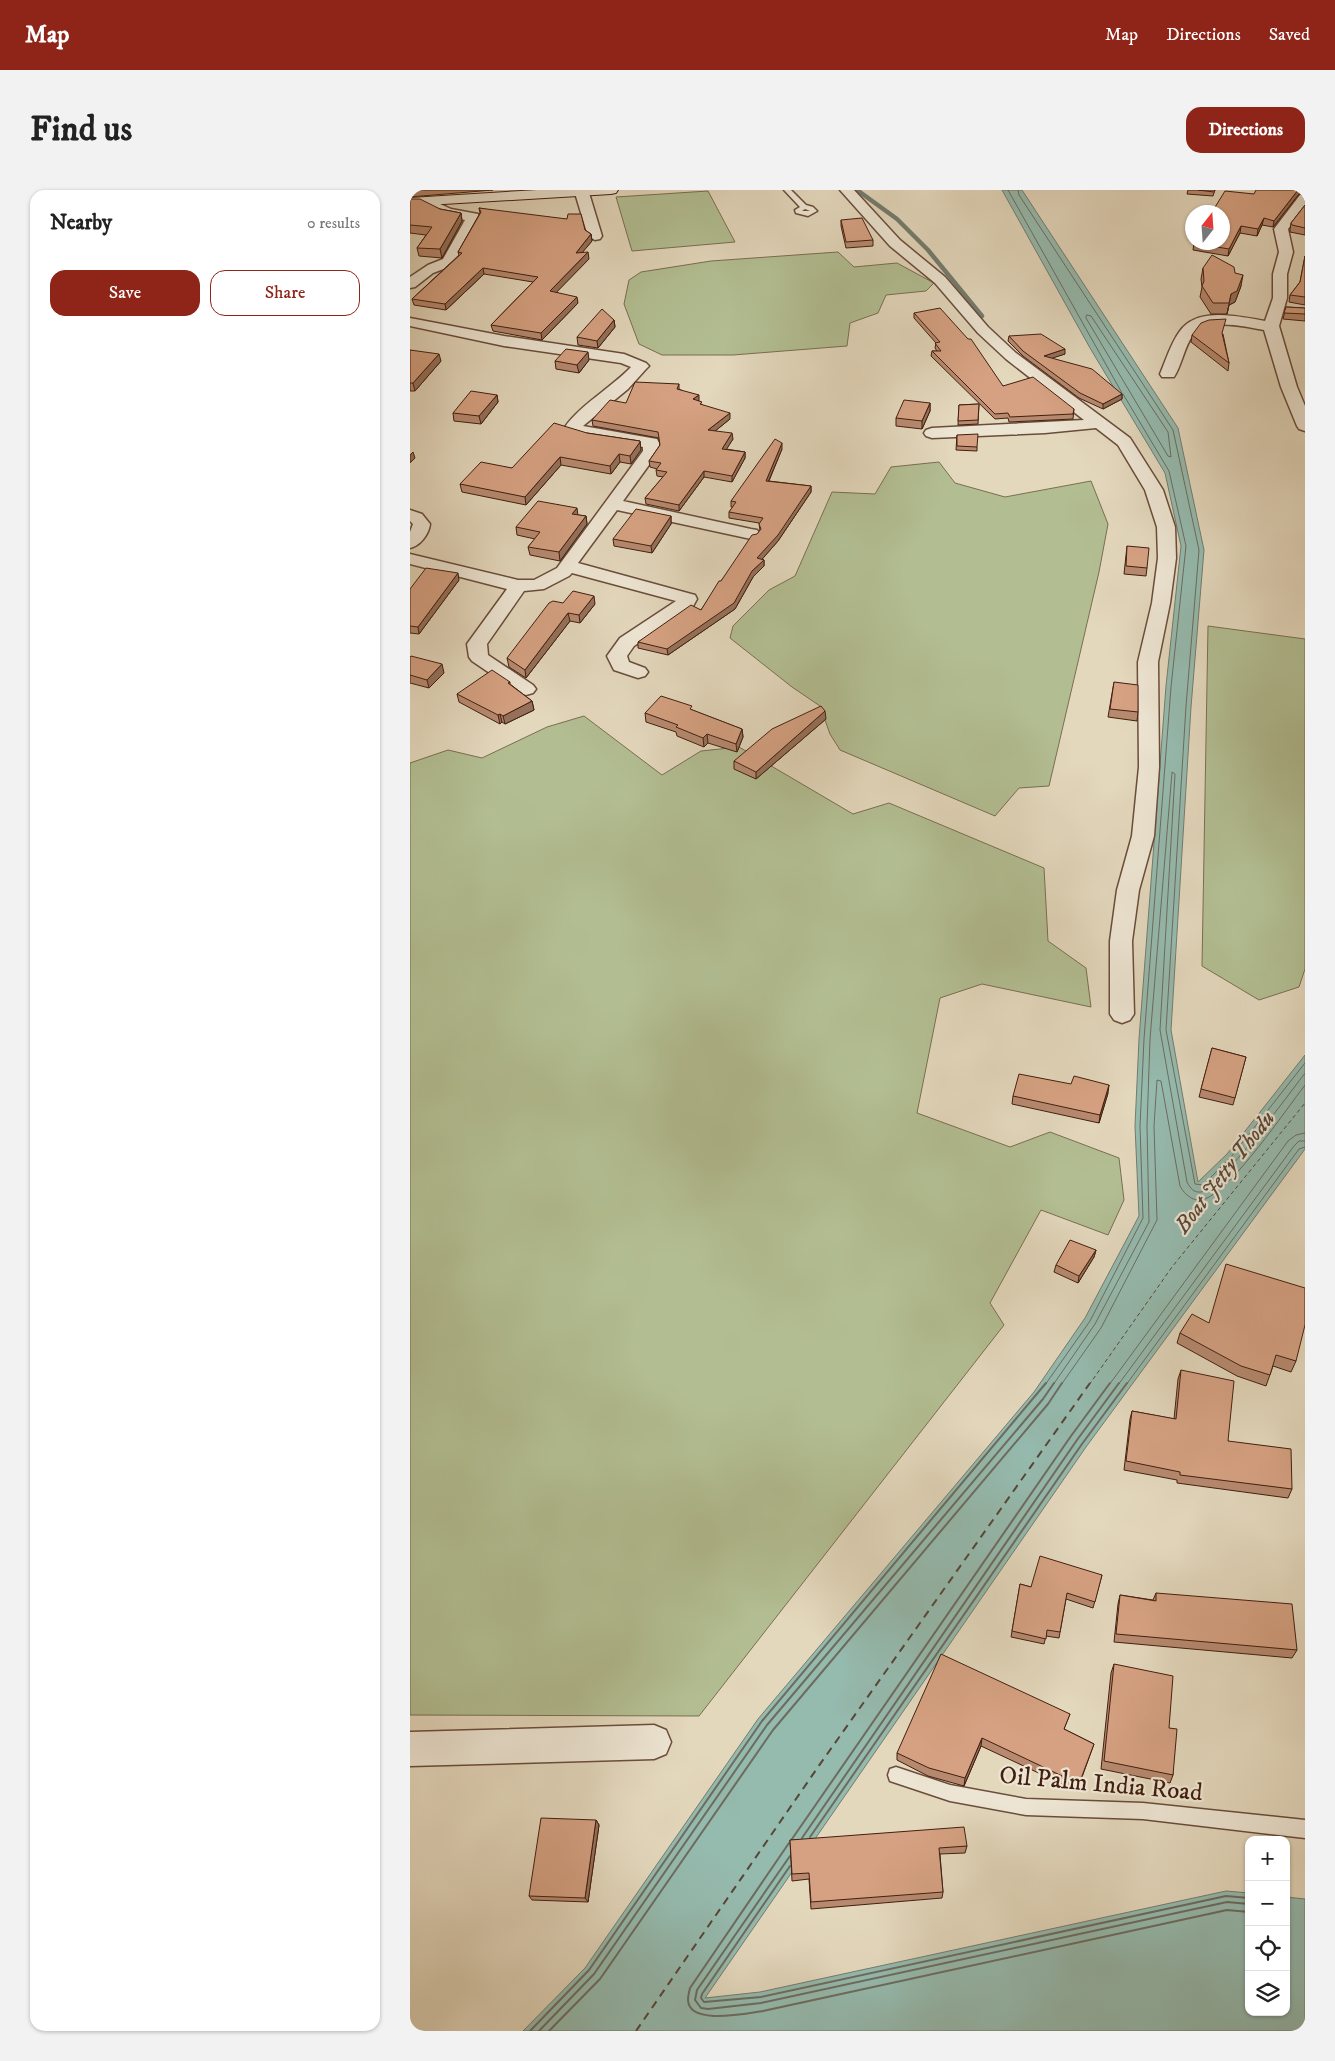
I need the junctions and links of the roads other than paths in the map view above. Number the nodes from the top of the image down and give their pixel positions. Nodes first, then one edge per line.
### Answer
1 (611, 190) edge
2 (787, 190) edge
3 (847, 190) edge
4 (582, 193) junction
5 (1305, 198) edge
6 (410, 202) edge
7 (427, 202) junction
8 (804, 208) dead end
9 (596, 236) dead end
10 (410, 284) edge
11 (1278, 307) junction
12 (1296, 309) edge
13 (410, 322) edge
14 (1271, 326) junction
15 (1168, 374) dead end
16 (1100, 423) junction
17 (1305, 426) edge
18 (932, 433) dead end
19 (612, 504) junction
20 (410, 515) edge
21 (751, 534) edge
22 (410, 543) edge
23 (410, 559) edge
24 (568, 566) junction
25 (518, 586) junction
26 (638, 672) dead end
27 (526, 689) dead end
28 (1122, 1014) dead end
29 (654, 1742) dead end
30 (410, 1749) edge
31 (896, 1775) dead end
32 (1305, 1829) edge

1 - 4 main road
2 - 8 lane
3 - 16 street
4 - 7 main road
4 - 9 street
5 - 11 street
6 - 7 main road
7 - 10 street
11 - 12 street
11 - 14 street
13 - 19 street
14 - 15 street
14 - 17 street
16 - 18 street
16 - 28 street
19 - 21 street
19 - 24 street
20 - 22 street
23 - 25 street
24 - 25 street
24 - 26 street
25 - 27 street
29 - 30 street
31 - 32 lane, Oil Palm India Road

